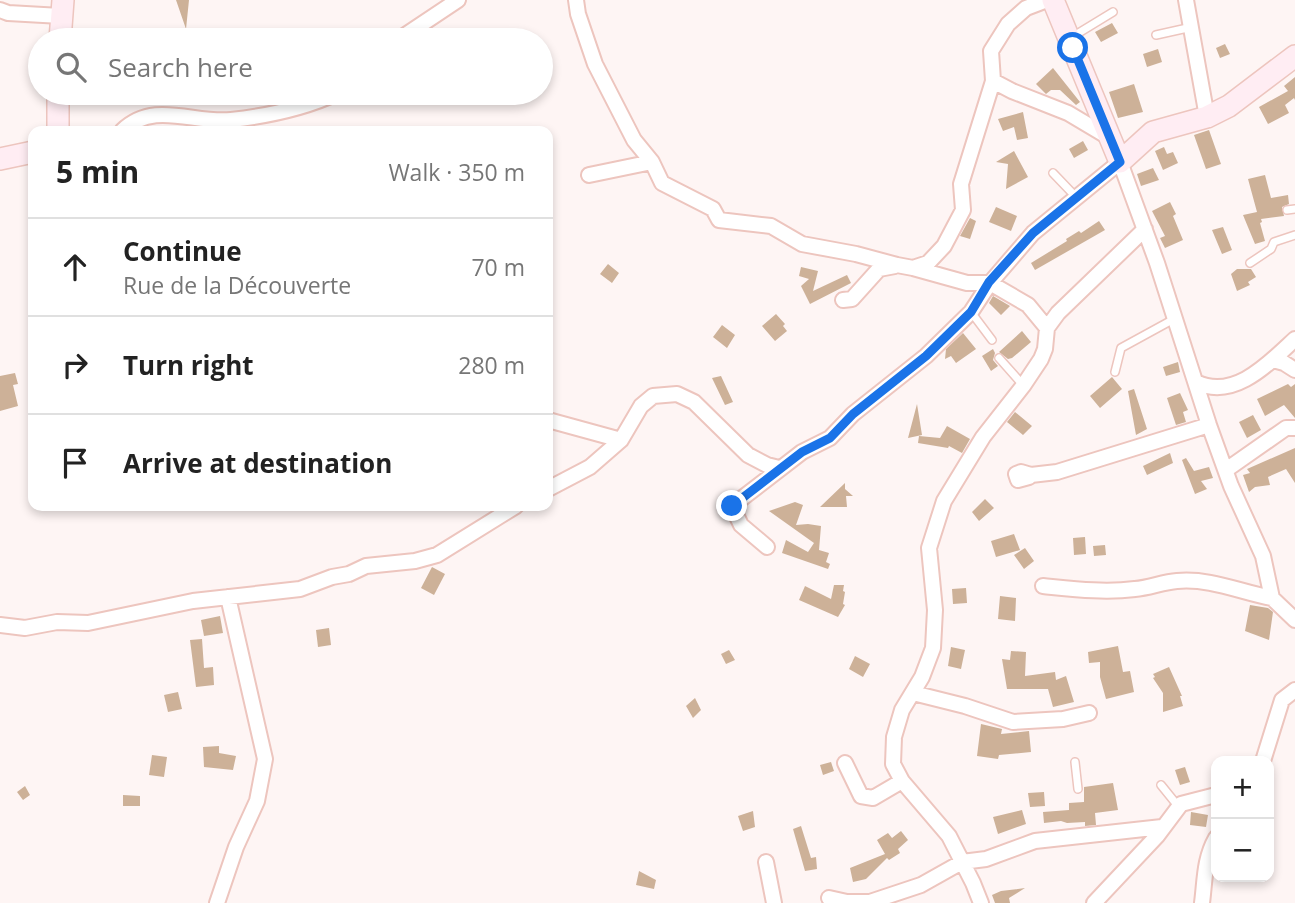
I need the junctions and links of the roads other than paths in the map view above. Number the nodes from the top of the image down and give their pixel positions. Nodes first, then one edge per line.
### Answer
1 (458, 0) edge
2 (576, 0) edge
3 (1047, 0) edge
4 (1054, 0) edge
5 (1186, 0) edge
6 (62, 8) edge
7 (0, 10) edge
8 (1113, 12) dead end
9 (1192, 27) junction
10 (61, 28) edge
11 (416, 28) edge
12 (1156, 35) dead end
13 (1068, 39) junction
14 (1295, 55) edge
15 (993, 81) junction
16 (58, 105) edge
17 (306, 105) edge
18 (1207, 117) junction
19 (58, 126) edge
20 (128, 126) edge
21 (1110, 138) junction
22 (28, 153) edge
23 (0, 159) edge
24 (653, 162) junction
25 (1120, 162) junction
26 (1053, 173) dead end
27 (589, 175) dead end
28 (1077, 198) junction
29 (1145, 229) junction
30 (1295, 235) edge
31 (1250, 263) dead end
32 (897, 265) junction
33 (913, 268) junction
34 (989, 282) junction
35 (843, 300) dead end
36 (971, 312) junction
37 (1175, 318) junction
38 (1047, 328) junction
39 (1295, 339) edge
40 (992, 341) dead end
41 (999, 358) dead end
42 (1273, 360) junction
43 (1295, 370) edge
44 (1115, 372) dead end
45 (1196, 382) junction
46 (1023, 386) junction
47 (553, 421) edge
48 (1209, 425) junction
49 (1292, 426) edge
50 (621, 440) junction
51 (779, 468) junction
52 (1226, 470) junction
53 (1030, 477) dead end
54 (553, 486) edge
55 (508, 511) edge
56 (767, 547) dead end
57 (1043, 586) dead end
58 (228, 597) junction
59 (1272, 598) junction
60 (1295, 620) edge
61 (0, 625) edge
62 (1295, 690) edge
63 (914, 693) junction
64 (1089, 713) dead end
65 (1265, 756) edge
66 (845, 762) dead end
67 (1075, 762) dead end
68 (902, 781) junction
69 (1161, 785) dead end
70 (1078, 789) dead end
71 (1211, 796) edge
72 (1179, 807) junction
73 (1162, 827) junction
74 (1211, 847) edge
75 (766, 862) dead end
76 (962, 862) junction
77 (829, 898) dead end
78 (217, 903) edge
79 (774, 903) edge
80 (981, 903) edge
81 (1094, 903) edge
82 (1202, 903) edge

1 - 11 street
2 - 24 street
3 - 15 street
4 - 13 street
5 - 9 street
6 - 7 street
6 - 10 street
8 - 13 lane
9 - 12 lane
9 - 18 street
13 - 21 street
14 - 18 street
15 - 21 street
15 - 33 street
16 - 19 street
17 - 20 street
18 - 25 street
21 - 25 street
22 - 23 street
24 - 27 street
24 - 32 street
25 - 28 street
25 - 29 street
26 - 28 lane
28 - 34 street
29 - 37 street
29 - 38 street
30 - 31 lane
32 - 33 street
32 - 35 street
33 - 34 street
34 - 36 street
34 - 38 street
36 - 40 lane
36 - 51 street
37 - 44 lane
37 - 45 street
38 - 46 street
39 - 42 street
41 - 46 lane
42 - 43 street
42 - 45 street
45 - 48 street
46 - 63 street
47 - 50 street
48 - 52 street
48 - 53 street
49 - 52 street
50 - 51 street
50 - 54 street
51 - 56 street
52 - 59 street
55 - 58 street
57 - 59 street
58 - 61 street
58 - 78 street
59 - 60 street
62 - 65 street
63 - 64 street
63 - 68 street
66 - 68 street
67 - 70 lane
68 - 76 street
69 - 72 lane
71 - 72 street
72 - 73 street
73 - 76 street
73 - 81 street
74 - 82 street
75 - 79 street
76 - 77 street
76 - 80 street

